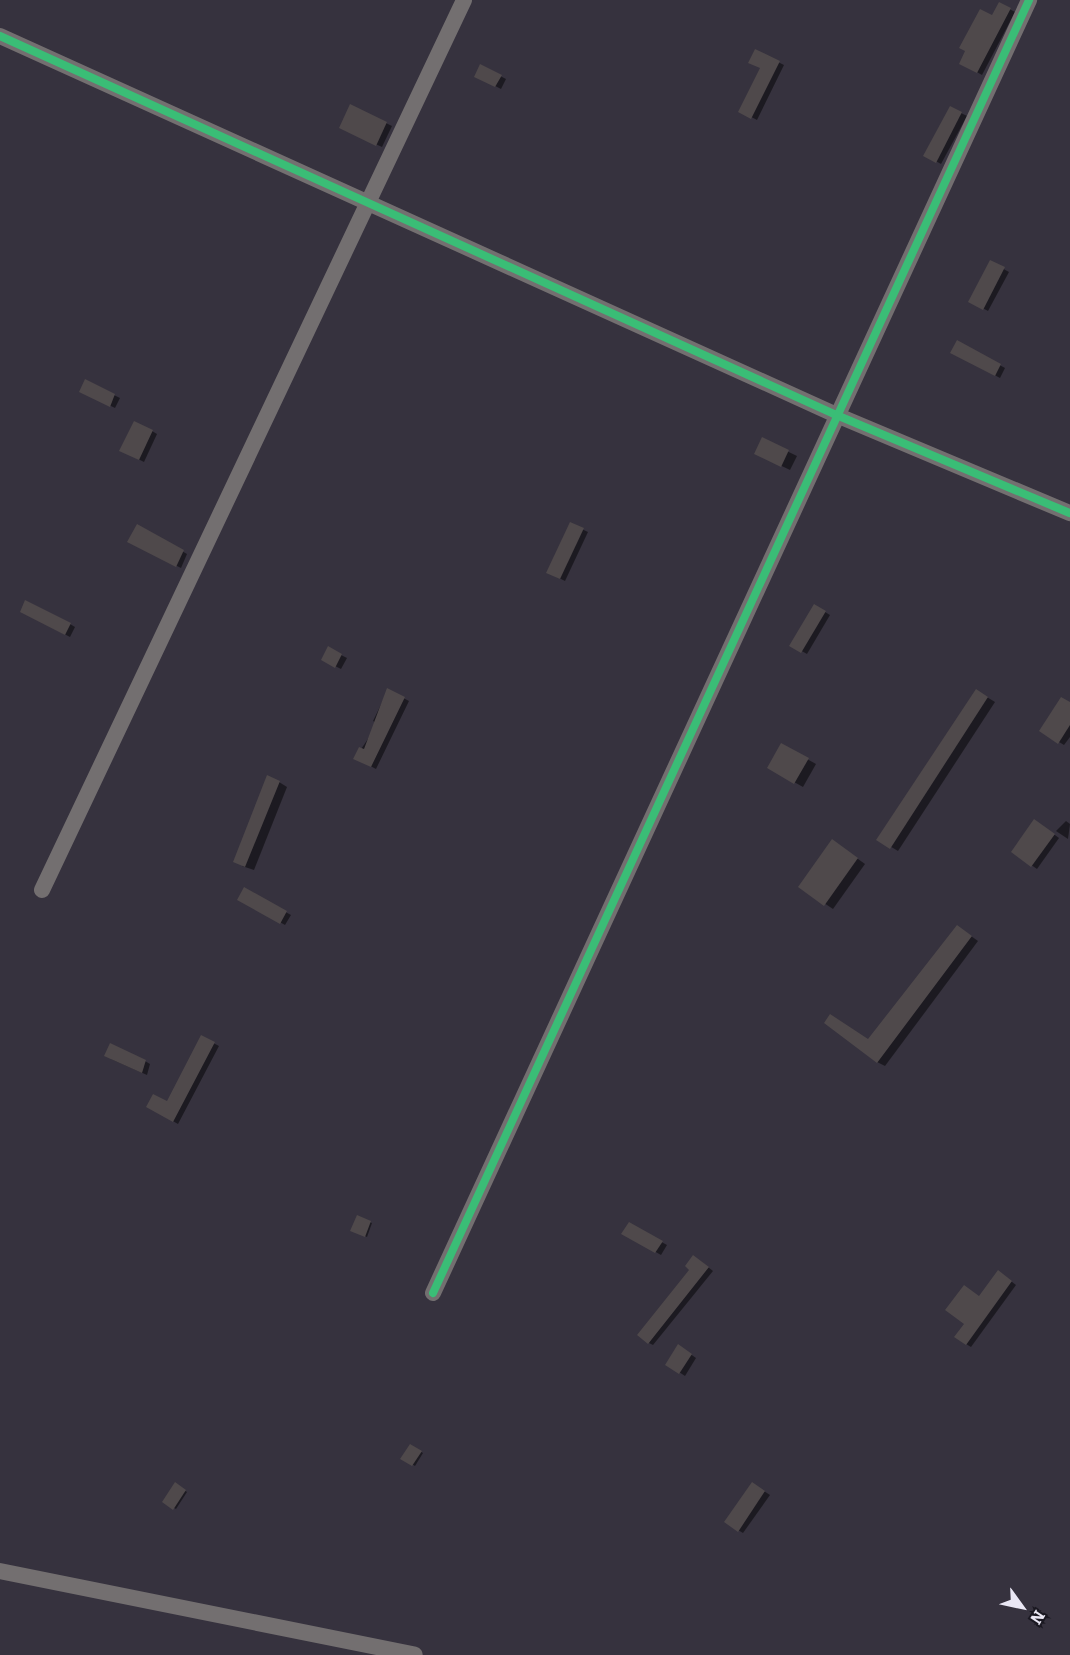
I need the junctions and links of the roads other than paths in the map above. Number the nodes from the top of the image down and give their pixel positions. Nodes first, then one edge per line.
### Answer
1 (464, 0) edge
2 (1029, 0) edge
3 (0, 36) edge
4 (367, 203) junction
5 (834, 414) junction
6 (1070, 513) edge
7 (42, 891) dead end
8 (433, 1293) dead end
9 (0, 1570) edge
10 (415, 1655) edge

1 - 4 street
2 - 5 street
3 - 4 street
4 - 5 street
4 - 7 street
5 - 6 street
5 - 8 street
9 - 10 street

